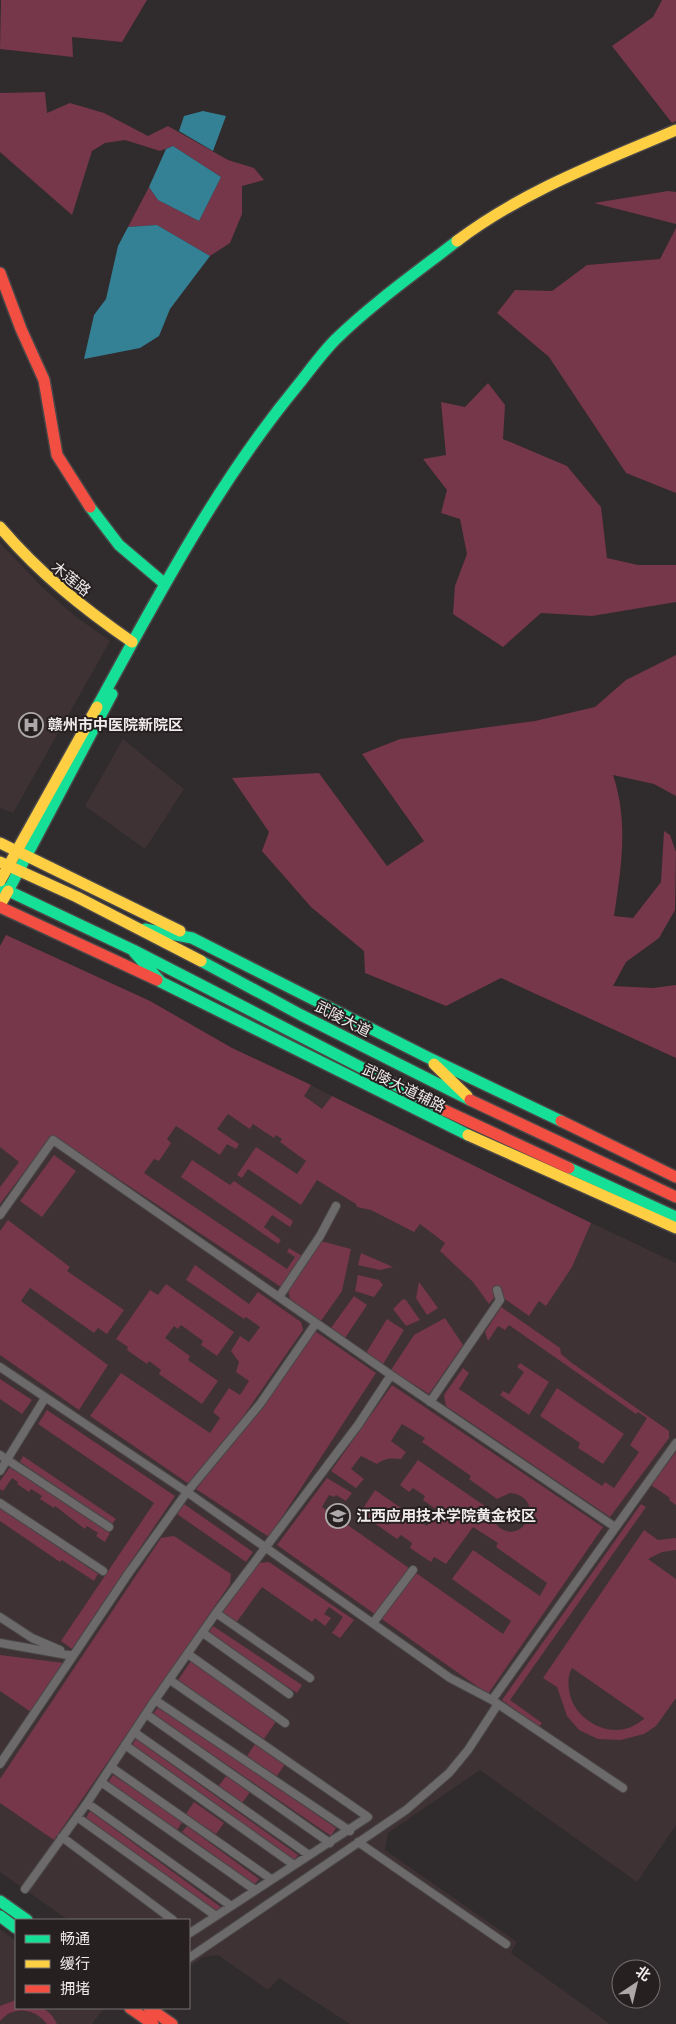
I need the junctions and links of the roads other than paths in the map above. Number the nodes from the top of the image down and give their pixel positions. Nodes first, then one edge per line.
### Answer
1 (676, 130) edge
2 (676, 138) edge
3 (0, 273) edge
4 (0, 527) edge
5 (165, 584) junction
6 (132, 642) junction
7 (0, 843) edge
8 (21, 853) junction
9 (9, 865) edge
10 (0, 881) edge
11 (4, 889) edge
12 (0, 906) edge
13 (139, 927) junction
14 (192, 938) junction
15 (133, 950) junction
16 (161, 982) junction
17 (427, 1058) junction
18 (470, 1099) junction
19 (432, 1119) junction
20 (472, 1124) junction
21 (676, 1177) edge
22 (676, 1196) edge
23 (336, 1206) dead end
24 (0, 1215) edge
25 (676, 1220) edge
26 (497, 1290) dead end
27 (279, 1297) junction
28 (316, 1323) junction
29 (0, 1367) edge
30 (391, 1376) junction
31 (45, 1398) junction
32 (430, 1402) junction
33 (676, 1443) edge
34 (4, 1457) edge
35 (0, 1471) edge
36 (187, 1492) junction
37 (0, 1503) edge
38 (615, 1526) junction
39 (109, 1527) dead end
40 (266, 1548) junction
41 (103, 1570) dead end
42 (413, 1570) dead end
43 (216, 1613) junction
44 (0, 1616) edge
45 (373, 1623) junction
46 (203, 1633) junction
47 (0, 1643) edge
48 (188, 1654) junction
49 (73, 1656) junction
50 (310, 1678) dead end
51 (170, 1680) junction
52 (289, 1694) dead end
53 (155, 1700) junction
54 (495, 1702) junction
55 (146, 1714) junction
56 (285, 1722) dead end
57 (134, 1732) junction
58 (125, 1745) junction
59 (0, 1764) edge
60 (110, 1767) junction
61 (101, 1782) junction
62 (623, 1788) dead end
63 (88, 1803) junction
64 (76, 1817) junction
65 (350, 1831) junction
66 (62, 1837) junction
67 (330, 1842) junction
68 (358, 1842) junction
69 (309, 1855) junction
70 (294, 1865) junction
71 (271, 1879) junction
72 (25, 1889) dead end
73 (255, 1890) junction
74 (0, 1901) edge
75 (231, 1906) junction
76 (216, 1916) junction
77 (0, 1917) edge
78 (27, 1919) edge
79 (172, 1919) edge
80 (15, 1927) edge
81 (190, 1931) edge
82 (506, 1944) dead end
83 (190, 1957) edge
84 (131, 2009) edge
85 (150, 2009) edge
86 (153, 2024) edge
87 (172, 2024) edge

1 - 5 street
2 - 8 street
3 - 5 street
4 - 6 street, 木莲路
5 - 6 street
6 - 8 street
7 - 8 street
8 - 9 street
8 - 14 street
9 - 10 street
9 - 11 street
9 - 13 street, 武陵大道
11 - 12 street
11 - 15 street
12 - 16 street
13 - 14 street
13 - 18 street, 武陵大道
14 - 17 street
15 - 16 street, 武陵大道辅路
15 - 20 street
16 - 19 street, 武陵大道辅路
17 - 18 street
17 - 21 street
18 - 22 street, 武陵大道
19 - 20 street
19 - 25 street, 武陵大道辅路
20 - 25 street
23 - 27 street
24 - 27 street
26 - 32 street
27 - 28 street
28 - 30 street
28 - 36 street
29 - 31 street
30 - 32 street
30 - 40 street
31 - 34 street
31 - 36 street
32 - 38 street
33 - 38 street
34 - 35 street
34 - 39 street
36 - 40 street
36 - 49 street
37 - 41 street
38 - 54 street
40 - 43 street
40 - 45 street
42 - 45 street
43 - 46 street
43 - 50 street
44 - 49 street
45 - 54 street
46 - 48 street
46 - 52 street
47 - 49 street
48 - 51 street
48 - 56 street
49 - 59 street
51 - 53 street
51 - 65 street
53 - 55 street
53 - 65 street
54 - 62 street
54 - 68 street
55 - 57 street
55 - 67 street
57 - 58 street
57 - 69 street
58 - 60 street
58 - 70 street
60 - 61 street
60 - 71 street
61 - 63 street
61 - 73 street
63 - 64 street
63 - 75 street
64 - 66 street
64 - 76 street
65 - 67 street
66 - 72 street
66 - 79 street
67 - 69 street
68 - 82 street
68 - 83 street
69 - 70 street
70 - 71 street
71 - 73 street
73 - 75 street
74 - 78 street
75 - 76 street
76 - 81 street
77 - 80 street
84 - 86 street
85 - 87 street

